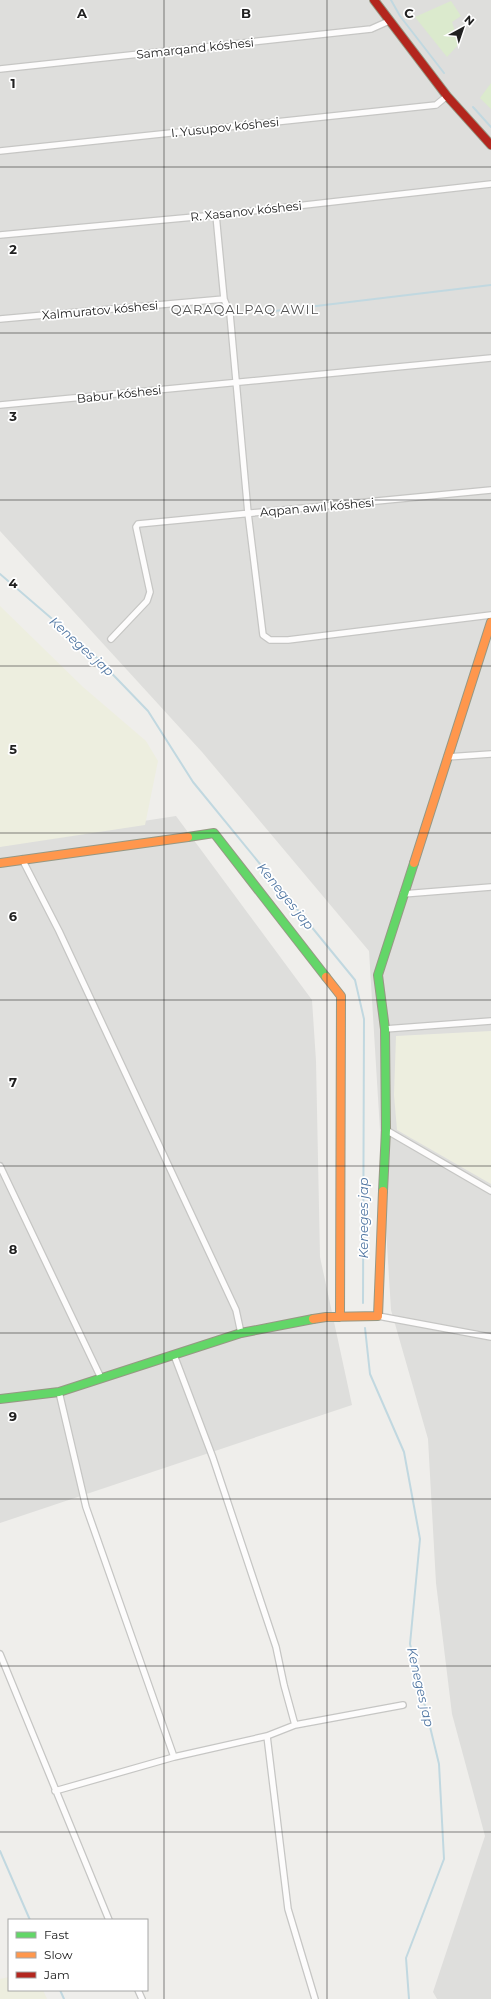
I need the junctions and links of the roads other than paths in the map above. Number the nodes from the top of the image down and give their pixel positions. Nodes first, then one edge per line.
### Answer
1 (374, 0) edge
2 (389, 21) junction
3 (0, 69) edge
4 (447, 96) junction
5 (491, 145) edge
6 (0, 151) edge
7 (491, 184) edge
8 (216, 215) junction
9 (0, 235) edge
10 (224, 299) junction
11 (0, 319) edge
12 (491, 358) edge
13 (238, 382) junction
14 (0, 405) edge
15 (491, 490) edge
16 (248, 513) junction
17 (491, 615) edge
18 (491, 622) edge
19 (111, 639) dead end
20 (491, 754) edge
21 (447, 758) junction
22 (22, 859) junction
23 (0, 863) edge
24 (491, 887) edge
25 (404, 894) junction
26 (491, 1021) edge
27 (386, 1030) junction
28 (386, 1130) junction
29 (0, 1166) edge
30 (491, 1191) edge
31 (378, 1316) junction
32 (340, 1317) junction
33 (241, 1333) junction
34 (491, 1337) edge
35 (174, 1355) junction
36 (101, 1378) junction
37 (58, 1392) junction
38 (0, 1399) edge
39 (0, 1654) edge
40 (403, 1705) dead end
41 (295, 1725) junction
42 (267, 1736) junction
43 (174, 1757) junction
44 (56, 1791) junction
45 (109, 1919) edge
46 (315, 1999) edge

1 - 2 street
2 - 3 street, Samarqand kóshesi
2 - 4 street
4 - 5 street
4 - 6 street, I. Yusupov kóshesi
7 - 8 street, R. Xasanov kóshesi
8 - 9 street, R. Xasanov kóshesi
8 - 10 street
10 - 11 street, Xalmuratov kóshesi
10 - 13 street
12 - 13 street
13 - 14 street, Babur kóshesi
13 - 16 street
15 - 16 street, Aqpan awıl kóshesi
16 - 17 street
16 - 19 street, Aqpan awıl kóshesi
18 - 21 street
20 - 21 street
21 - 25 street
22 - 23 street
22 - 32 street
22 - 33 street
24 - 25 street
25 - 27 street
26 - 27 street
27 - 28 street
28 - 30 street
28 - 31 street
29 - 36 street
31 - 32 street
31 - 34 street
32 - 33 street
33 - 35 street
35 - 36 street
35 - 41 street
36 - 37 street
37 - 38 street
37 - 43 street
39 - 44 street
40 - 41 street
41 - 42 street
42 - 43 street
42 - 46 street
43 - 44 street
44 - 45 street

